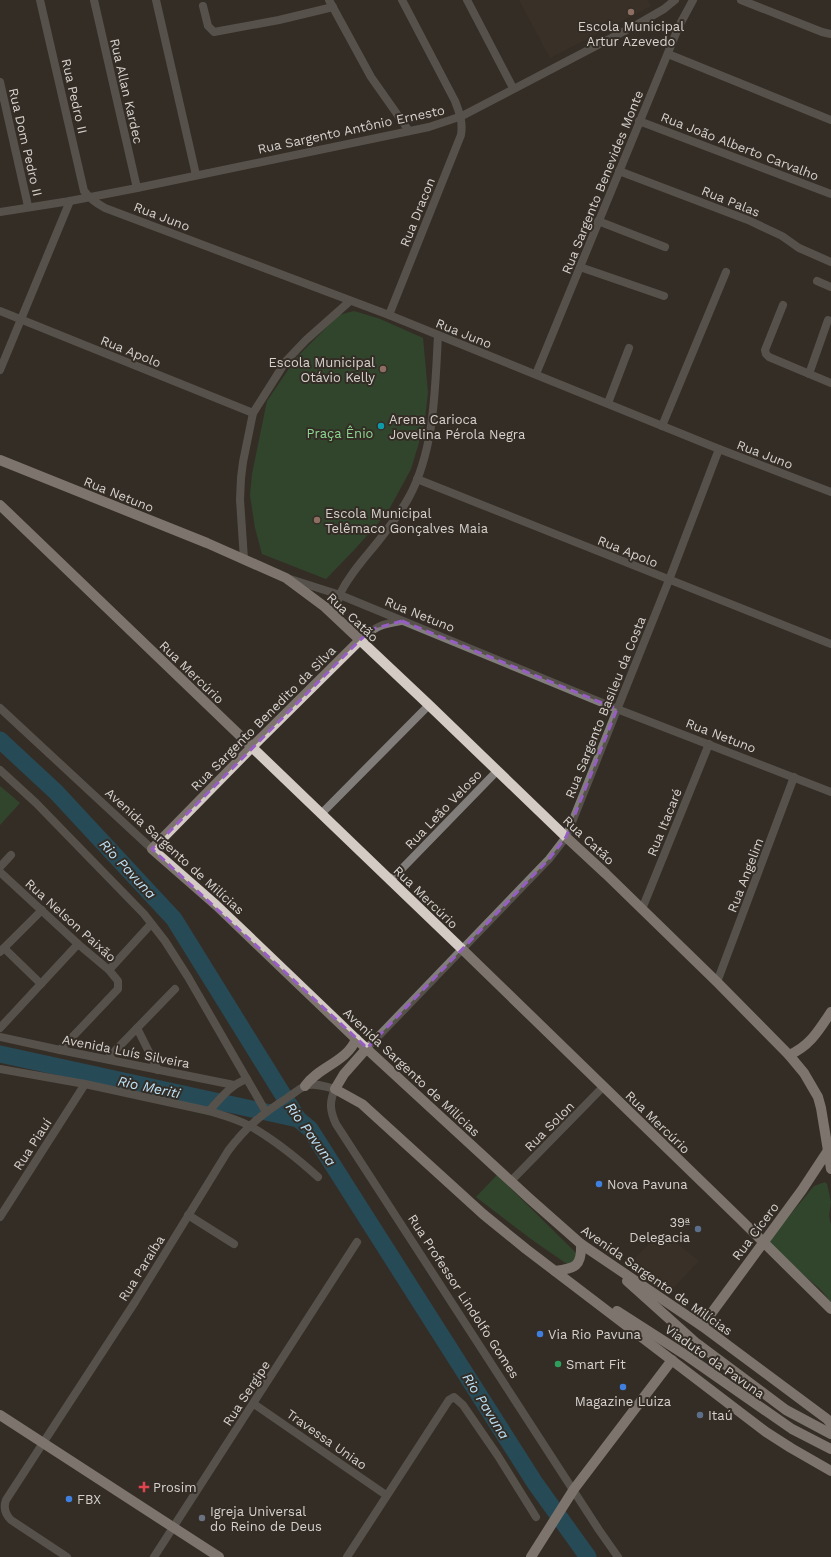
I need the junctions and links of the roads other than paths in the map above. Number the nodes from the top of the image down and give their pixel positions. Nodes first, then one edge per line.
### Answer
1 (40, 0) edge
2 (94, 0) edge
3 (156, 0) edge
4 (402, 0) edge
5 (467, 0) edge
6 (674, 0) edge
7 (742, 0) edge
8 (690, 2) edge
9 (331, 3) edge
10 (203, 6) dead end
11 (831, 34) edge
12 (668, 54) junction
13 (0, 82) edge
14 (513, 88) junction
15 (462, 116) junction
16 (831, 120) edge
17 (640, 121) junction
18 (409, 131) junction
19 (619, 171) junction
20 (196, 174) junction
21 (137, 188) junction
22 (831, 194) edge
23 (88, 197) junction
24 (70, 201) junction
25 (28, 206) junction
26 (0, 212) edge
27 (598, 221) junction
28 (665, 247) dead end
29 (831, 262) edge
30 (580, 267) junction
31 (726, 272) dead end
32 (817, 281) dead end
33 (831, 288) edge
34 (664, 296) dead end
35 (350, 301) junction
36 (783, 305) dead end
37 (0, 311) edge
38 (389, 315) junction
39 (21, 320) junction
40 (828, 320) dead end
41 (438, 335) junction
42 (629, 348) dead end
43 (0, 370) edge
44 (536, 374) junction
45 (809, 374) junction
46 (831, 383) edge
47 (608, 404) junction
48 (253, 413) junction
49 (662, 426) junction
50 (719, 449) junction
51 (3, 464) edge
52 (417, 478) junction
53 (831, 492) edge
54 (0, 505) edge
55 (244, 559) junction
56 (286, 578) junction
57 (668, 580) junction
58 (340, 595) junction
59 (336, 618) junction
60 (402, 621) junction
61 (360, 640) junction
62 (831, 644) edge
63 (429, 705) junction
64 (0, 708) edge
65 (618, 709) junction
66 (709, 744) junction
67 (252, 747) junction
68 (0, 770) edge
69 (497, 771) junction
70 (794, 777) junction
71 (831, 792) edge
72 (321, 814) junction
73 (566, 837) junction
74 (152, 849) junction
75 (11, 855) dead end
76 (0, 867) edge
77 (0, 872) edge
78 (390, 881) junction
79 (642, 909) junction
80 (42, 910) junction
81 (152, 924) junction
82 (78, 944) junction
83 (2, 950) edge
84 (463, 950) junction
85 (110, 970) junction
86 (717, 982) junction
87 (41, 984) junction
88 (175, 989) dead end
89 (831, 1012) edge
90 (0, 1028) edge
91 (137, 1028) junction
92 (0, 1036) edge
93 (356, 1038) junction
94 (367, 1048) junction
95 (60, 1050) junction
96 (790, 1055) junction
97 (107, 1059) junction
98 (0, 1069) edge
99 (158, 1070) junction
100 (247, 1079) junction
101 (85, 1084) junction
102 (234, 1085) junction
103 (305, 1086) junction
104 (603, 1087) junction
105 (335, 1090) junction
106 (210, 1109) junction
107 (267, 1109) junction
108 (249, 1126) junction
109 (830, 1149) edge
110 (831, 1169) edge
111 (318, 1177) dead end
112 (511, 1181) junction
113 (188, 1215) junction
114 (0, 1217) edge
115 (357, 1242) dead end
116 (763, 1242) junction
117 (234, 1244) dead end
118 (581, 1244) junction
119 (605, 1260) junction
120 (555, 1270) junction
121 (585, 1293) junction
122 (831, 1309) edge
123 (702, 1326) junction
124 (672, 1360) junction
125 (254, 1404) junction
126 (0, 1415) edge
127 (831, 1424) edge
128 (831, 1434) edge
129 (44, 1443) junction
130 (831, 1449) edge
131 (831, 1470) edge
132 (574, 1489) junction
133 (386, 1495) junction
134 (536, 1517) dead end
135 (173, 1527) junction
136 (67, 1557) edge
137 (154, 1557) edge
138 (219, 1557) edge
139 (347, 1557) edge
140 (531, 1557) edge
141 (618, 1557) edge

1 - 23 street, Rua Pedro II
2 - 21 street, Rua Allan Kardec
3 - 20 street
4 - 15 street
5 - 14 street
6 - 14 street, Rua Sargento Antônio Ernesto
7 - 11 street
8 - 12 street, Rua Sargento Benevides Monte
9 - 10 street
9 - 18 street
12 - 16 street
12 - 17 street, Rua Sargento Benevides Monte
13 - 25 street, Rua Dom Pedro II
14 - 15 street, Rua Sargento Antônio Ernesto
15 - 18 street, Rua Sargento Antônio Ernesto
15 - 38 street, Rua Dracon
17 - 19 street, Rua Sargento Benevides Monte
17 - 22 street, Rua João Alberto Carvalho
18 - 20 street, Rua Sargento Antônio Ernesto
19 - 27 street, Rua Sargento Benevides Monte
19 - 29 street, Rua Palas
20 - 21 street, Rua Sargento Antônio Ernesto
21 - 23 street, Rua Sargento Antônio Ernesto
23 - 24 street, Rua Sargento Antônio Ernesto
23 - 35 street, Rua Juno
24 - 25 street, Rua Sargento Antônio Ernesto
24 - 39 street
25 - 26 street, Rua Sargento Antônio Ernesto
27 - 28 street
27 - 30 street, Rua Sargento Benevides Monte
30 - 34 street
30 - 44 street, Rua Sargento Benevides Monte
31 - 49 street
32 - 33 street
35 - 38 street, Rua Juno
35 - 48 street
36 - 45 street
37 - 39 street, Rua Apolo
38 - 41 street, Rua Juno
39 - 43 street
39 - 48 street, Rua Apolo
40 - 45 street
41 - 44 street, Rua Juno
41 - 52 street
42 - 47 street
44 - 47 street, Rua Juno
45 - 46 street
47 - 49 street, Rua Juno
48 - 55 street
49 - 50 street, Rua Juno
50 - 53 street, Rua Juno
50 - 57 street, Rua Sargento Basileu da Costa
51 - 55 main road, Rua Netuno
52 - 57 street, Rua Apolo
52 - 58 street
54 - 67 main road, Rua Mercúrio
55 - 56 main road, Rua Netuno
56 - 58 street, Rua Netuno
56 - 59 main road, Rua Catão
57 - 62 street, Rua Apolo
57 - 65 street, Rua Sargento Basileu da Costa
58 - 59 street
58 - 60 street, Rua Netuno
59 - 61 main road, Rua Catão
60 - 61 street, Rua Sargento Benedito da Silva
60 - 65 street, Rua Netuno
61 - 63 main road, Rua Catão
61 - 67 main road, Rua Sargento Benedito da Silva
63 - 69 main road, Rua Catão
63 - 72 street
64 - 74 street, Avenida Sargento de Milícias
65 - 66 street, Rua Netuno
65 - 73 street, Rua Sargento Basileu da Costa
66 - 70 street, Rua Netuno
66 - 79 street, Rua Itacaré
67 - 72 main road, Rua Mercúrio
67 - 74 main road, Rua Sargento Benedito da Silva
68 - 81 street
69 - 73 main road, Rua Catão
69 - 78 street, Rua Leão Veloso
70 - 71 street, Rua Netuno
70 - 86 street, Rua Angelim
72 - 78 main road, Rua Mercúrio
73 - 79 main road, Rua Catão
73 - 84 street, Rua Sargento Basileu da Costa
74 - 93 main road, Avenida Sargento de Milícias
75 - 76 street
77 - 80 street, Rua Nelson Paixão
78 - 84 main road, Rua Mercúrio
79 - 86 main road, Rua Catão
80 - 82 street, Rua Nelson Paixão
80 - 83 street
81 - 85 street
81 - 100 street
82 - 85 street, Rua Nelson Paixão
82 - 87 street
83 - 87 street
84 - 94 street, Rua Sargento Basileu da Costa
84 - 104 main road, Rua Mercúrio
85 - 95 street, Rua Nelson Paixão
86 - 96 main road, Rua Catão
87 - 90 street
88 - 91 street
89 - 96 main road
91 - 97 street
91 - 99 street
92 - 95 street, Avenida Luís Silveira
93 - 94 main road, Avenida Sargento de Milícias
93 - 103 main road
94 - 105 main road, Rua Professor Lindolfo Gomes
94 - 112 main road, Avenida Sargento de Milícias
95 - 97 street, Avenida Luís Silveira
96 - 109 main road, Rua Catão
97 - 99 street, Avenida Luís Silveira
98 - 101 street
99 - 102 street, Avenida Luís Silveira
100 - 102 street
100 - 107 street
101 - 106 street
101 - 114 street, Rua Piauí
102 - 106 street
103 - 105 street
103 - 107 street, Rua Paraíba
104 - 112 street, Rua Solon
104 - 116 main road, Rua Mercúrio
105 - 120 main road
105 - 132 street, Rua Professor Lindolfo Gomes
106 - 108 street
107 - 108 street, Rua Paraíba
108 - 111 street
108 - 113 street, Rua Paraíba
109 - 110 main road, Rua Catão
109 - 116 main road, Rua Cícero
112 - 118 main road, Avenida Sargento de Milícias
113 - 117 street
113 - 129 street, Rua Paraíba
115 - 125 street, Rua Sergipe
116 - 122 main road, Rua Mercúrio
116 - 123 main road, Rua Cícero
118 - 119 main road, Avenida Sargento de Milícias
118 - 120 main road
119 - 123 main road, Avenida Sargento de Milícias
119 - 128 main road, Viaduto da Pavuna
120 - 121 main road
121 - 124 main road
121 - 130 main road, Viaduto da Pavuna
123 - 127 main road, Avenida Sargento de Milícias
124 - 131 main road
124 - 132 main road
125 - 133 street, Travessa Uniao
125 - 135 street, Rua Sergipe
126 - 129 main road
129 - 135 main road
129 - 136 street, Rua Paraíba
132 - 140 main road
132 - 141 street, Rua Professor Lindolfo Gomes
133 - 134 street
133 - 139 street
135 - 137 street, Rua Sergipe
135 - 138 main road

